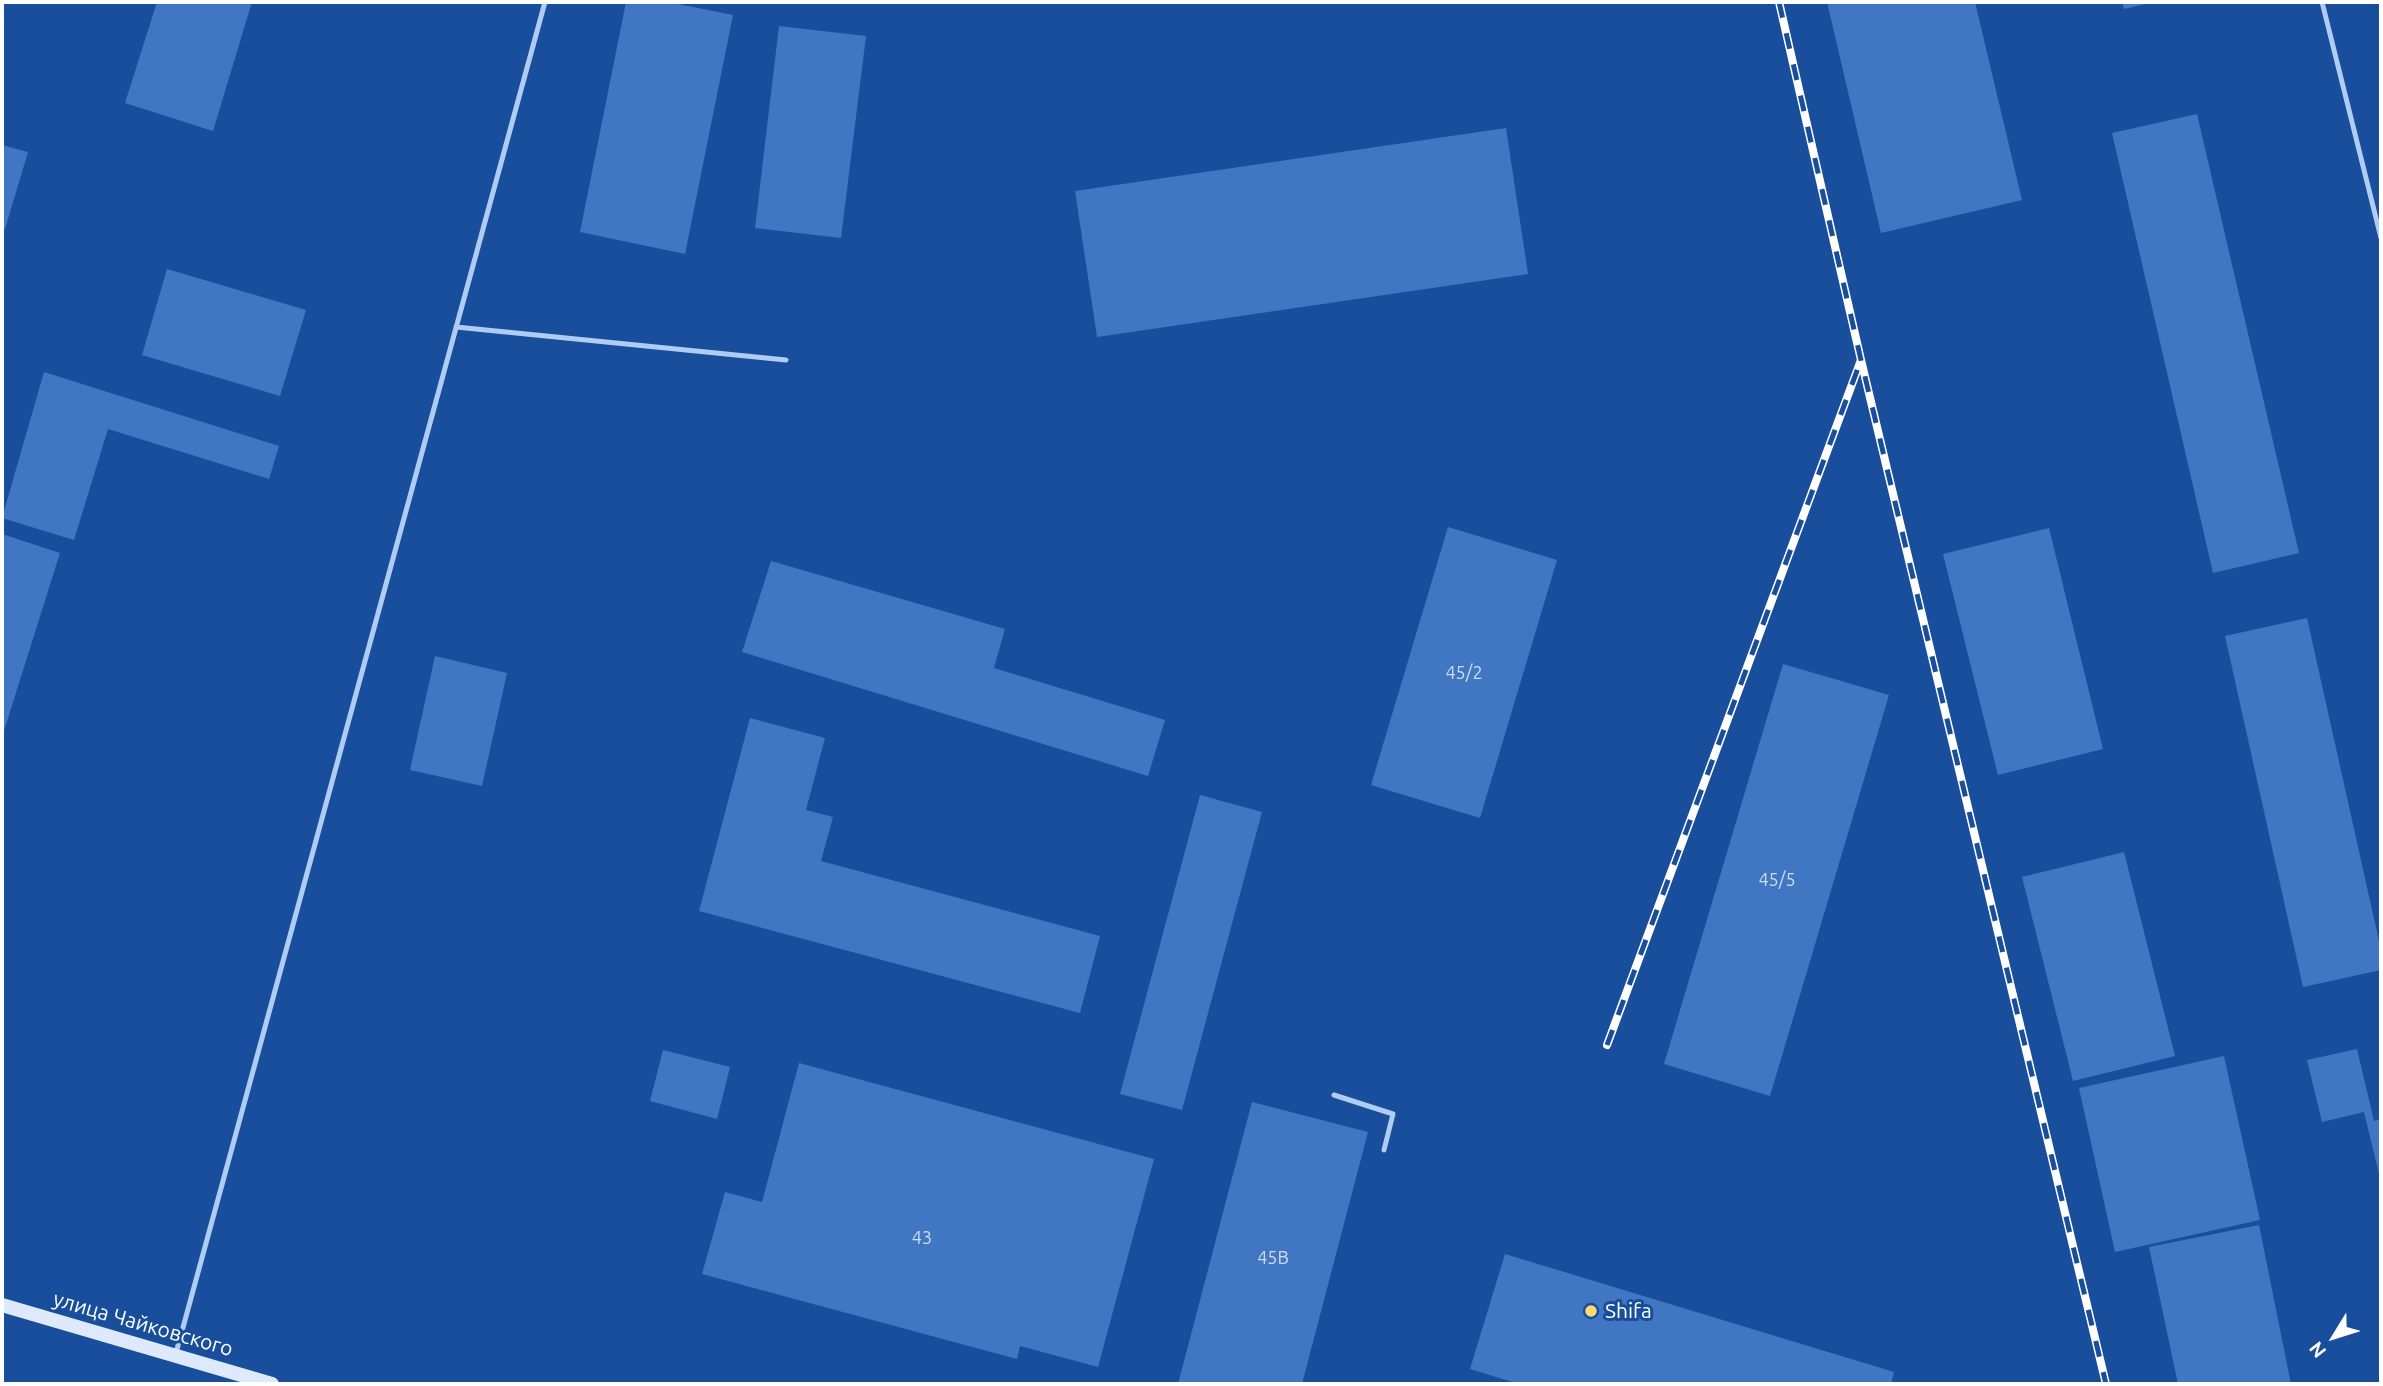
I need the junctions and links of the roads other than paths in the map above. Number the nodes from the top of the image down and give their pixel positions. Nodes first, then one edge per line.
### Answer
1 (545, 2) edge
2 (2322, 2) edge
3 (2381, 238) edge
4 (456, 327) junction
5 (786, 360) dead end
6 (1334, 1095) dead end
7 (1384, 1150) dead end
8 (2, 1304) edge
9 (175, 1357) junction
10 (272, 1384) edge

1 - 4 lane
2 - 3 lane
4 - 5 lane
4 - 9 lane
6 - 7 lane
8 - 9 main road, улица Чайковского
9 - 10 main road, улица Чайковского

